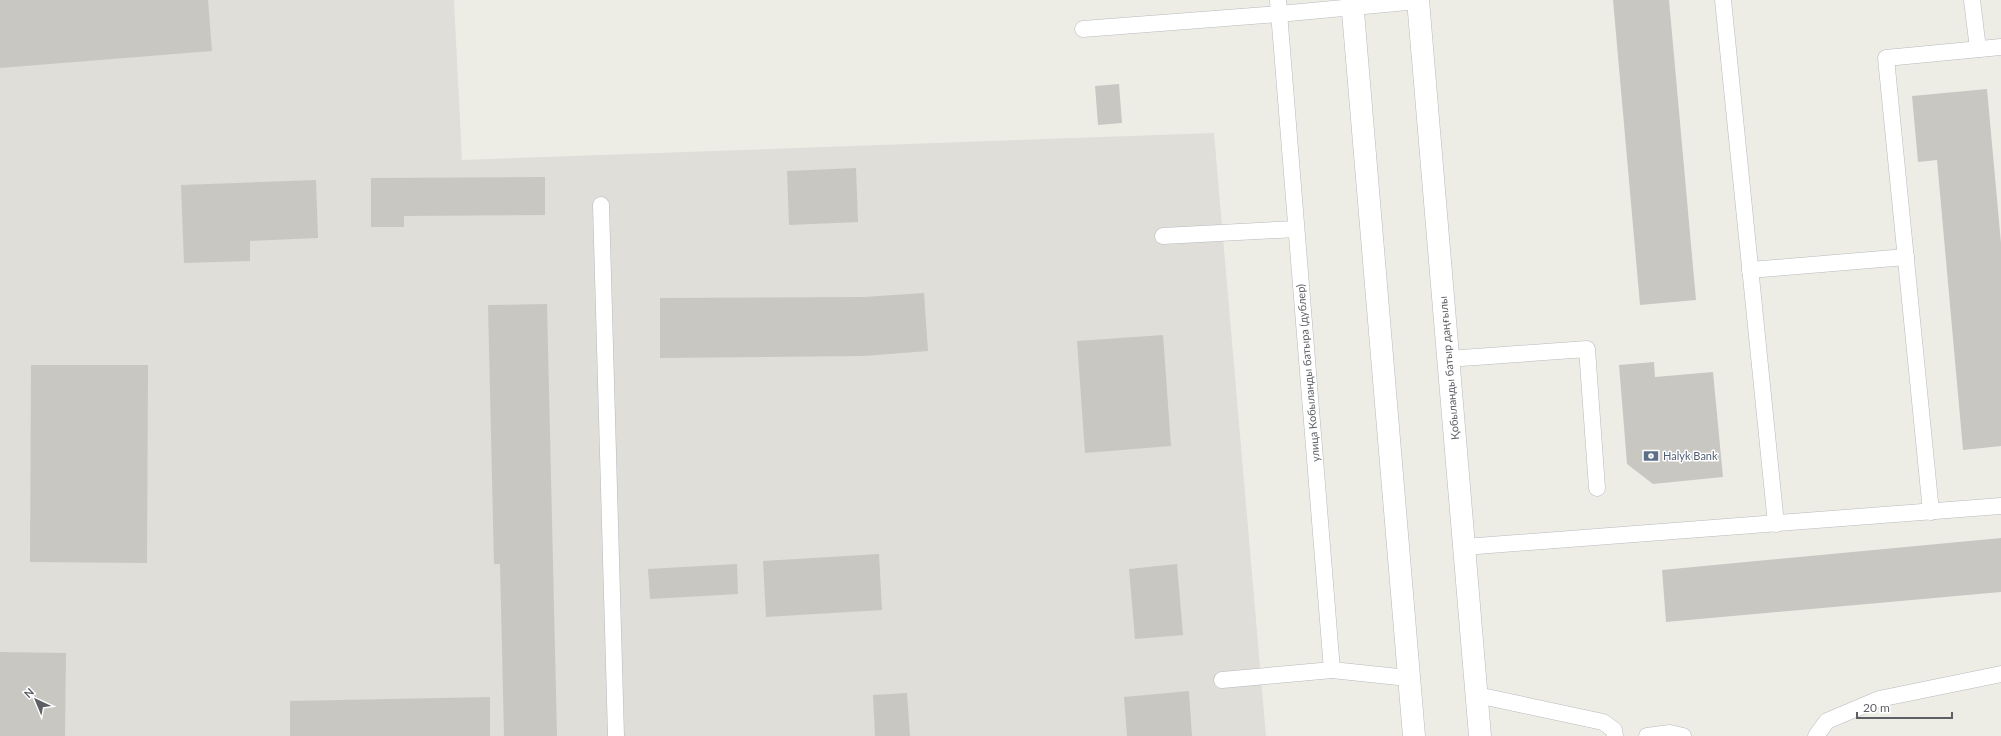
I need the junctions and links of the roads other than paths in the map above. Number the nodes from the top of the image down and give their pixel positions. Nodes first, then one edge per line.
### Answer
1 (1723, 0) edge
2 (1972, 0) edge
3 (1418, 1) edge
4 (1352, 4) edge
5 (1279, 7) edge
6 (1083, 29) dead end
7 (2001, 47) edge
8 (1978, 49) junction
9 (601, 205) dead end
10 (1296, 229) junction
11 (1163, 236) dead end
12 (1906, 257) junction
13 (1750, 270) junction
14 (1448, 359) junction
15 (1597, 488) dead end
16 (2001, 506) edge
17 (1931, 512) junction
18 (1776, 524) junction
19 (1464, 547) junction
20 (1332, 670) junction
21 (2001, 674) edge
22 (1408, 678) junction
23 (1222, 680) dead end
24 (1477, 695) junction
25 (616, 736) edge
26 (1414, 736) edge
27 (1480, 736) edge
28 (1615, 736) edge
29 (1647, 736) edge
30 (1683, 736) edge
31 (1816, 736) edge

1 - 13 lane
2 - 8 lane
3 - 4 lane
3 - 14 street, Қобыланды батыр даңғылы
4 - 5 lane
4 - 22 street
5 - 6 lane
5 - 10 lane, улица Кобыланды батыра (дублер)
7 - 8 lane
8 - 12 lane
9 - 25 lane
10 - 11 lane
10 - 20 lane, улица Кобыланды батыра (дублер)
12 - 13 lane
12 - 17 lane
13 - 18 lane
14 - 15 lane
14 - 19 street, Қобыланды батыр даңғылы
16 - 17 lane
17 - 18 lane
18 - 19 lane
19 - 24 street, Қобыланды батыр даңғылы
20 - 22 lane
20 - 23 lane
21 - 31 lane
22 - 26 street
24 - 27 street, Қобыланды батыр даңғылы
24 - 28 lane
29 - 30 lane

